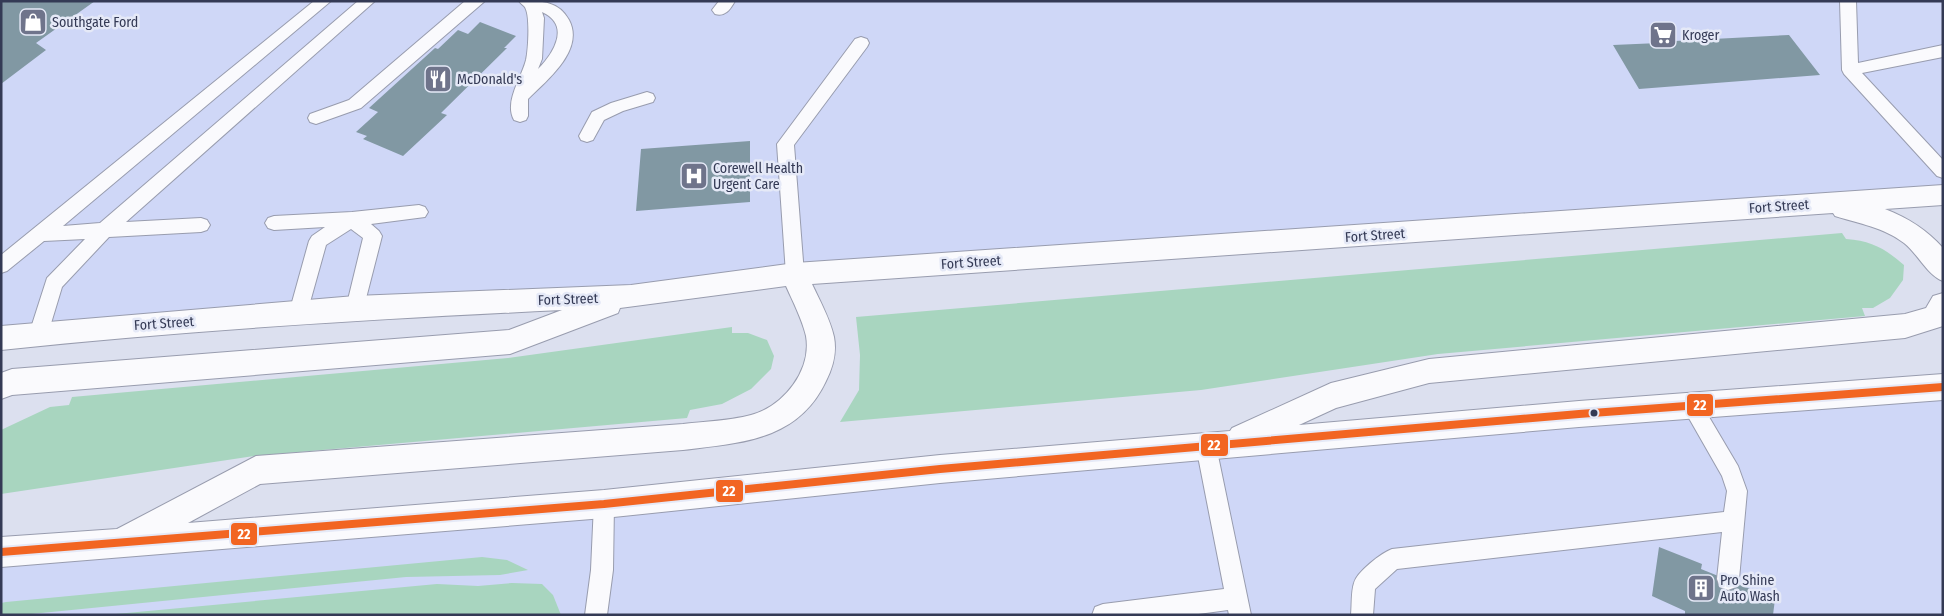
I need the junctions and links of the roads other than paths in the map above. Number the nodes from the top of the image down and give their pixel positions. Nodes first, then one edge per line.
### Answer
1 (324, 1) edge
2 (368, 1) edge
3 (478, 1) edge
4 (1848, 1) edge
5 (528, 2) edge
6 (861, 43) dead end
7 (1943, 52) edge
8 (1850, 70) junction
9 (520, 97) junction
10 (647, 98) dead end
11 (520, 116) dead end
12 (316, 118) dead end
13 (587, 136) dead end
14 (1943, 171) edge
15 (1943, 195) edge
16 (1811, 204) junction
17 (419, 212) dead end
18 (352, 219) junction
19 (274, 223) dead end
20 (201, 225) dead end
21 (106, 229) junction
22 (40, 234) junction
23 (1, 266) edge
24 (1943, 270) edge
25 (795, 274) junction
26 (631, 296) junction
27 (1943, 304) edge
28 (355, 308) junction
29 (298, 313) junction
30 (39, 334) junction
31 (1, 338) edge
32 (1, 386) edge
33 (1943, 387) edge
34 (1692, 406) junction
35 (1214, 446) junction
36 (604, 504) junction
37 (1734, 521) junction
38 (120, 544) junction
39 (1, 552) edge
40 (1728, 580) dead end
41 (1239, 606) edge
42 (596, 615) edge
43 (1103, 615) edge
44 (1362, 615) edge

1 - 22 lane
2 - 21 lane
3 - 12 lane
4 - 8 lane
5 - 9 lane
5 - 9 lane
6 - 25 lane
7 - 8 lane
8 - 14 lane
9 - 11 lane
10 - 13 lane
15 - 16 main road, Fort Street
16 - 24 main road
16 - 25 main road, Fort Street
17 - 18 lane
18 - 19 lane
18 - 28 lane
18 - 29 lane
20 - 21 lane
21 - 22 lane
21 - 30 lane
22 - 23 lane
25 - 26 main road, Fort Street
25 - 38 main road
26 - 28 main road, Fort Street
26 - 32 main road
27 - 35 main road
28 - 29 main road, Fort Street
29 - 30 main road, Fort Street
30 - 31 main road, Fort Street
33 - 34 main road
34 - 35 main road
34 - 37 lane
35 - 36 main road
35 - 41 lane
36 - 38 main road
36 - 42 lane
37 - 40 lane
37 - 44 lane
38 - 39 main road
41 - 43 lane

